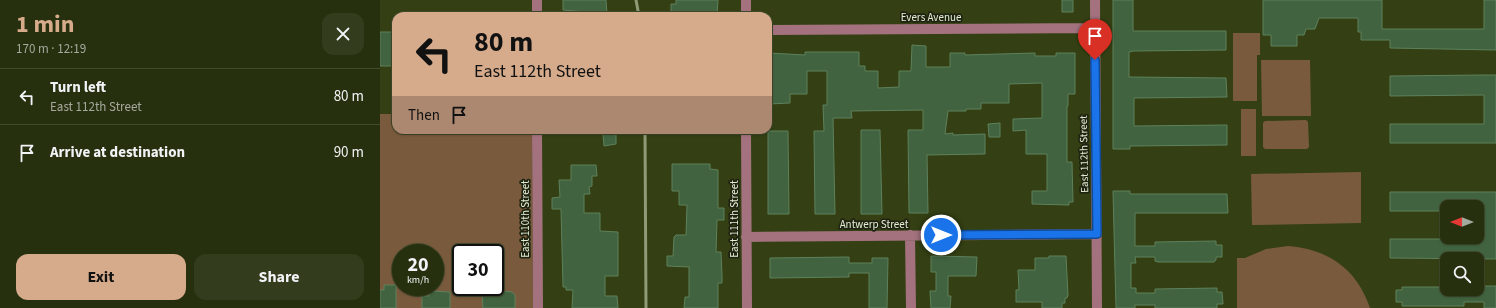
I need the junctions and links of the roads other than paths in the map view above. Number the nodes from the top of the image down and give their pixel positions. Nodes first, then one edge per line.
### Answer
1 (537, 0) edge
2 (746, 0) edge
3 (1095, 0) edge
4 (537, 12) edge
5 (746, 12) edge
6 (1095, 28) junction
7 (772, 30) edge
8 (537, 134) edge
9 (746, 134) edge
10 (1097, 234) junction
11 (910, 235) junction
12 (746, 237) junction
13 (538, 308) edge
14 (746, 308) edge
15 (911, 308) edge
16 (1097, 308) edge

1 - 4 street
2 - 5 street
3 - 6 street, East 112th Street
6 - 7 street, Evers Avenue
6 - 10 street, East 112th Street
8 - 13 street, East 110th Street
9 - 12 street, East 111th Street
10 - 11 street, Antwerp Street
10 - 16 street, East 112th Street
11 - 12 street, Antwerp Street
11 - 15 street
12 - 14 street, East 111th Street

